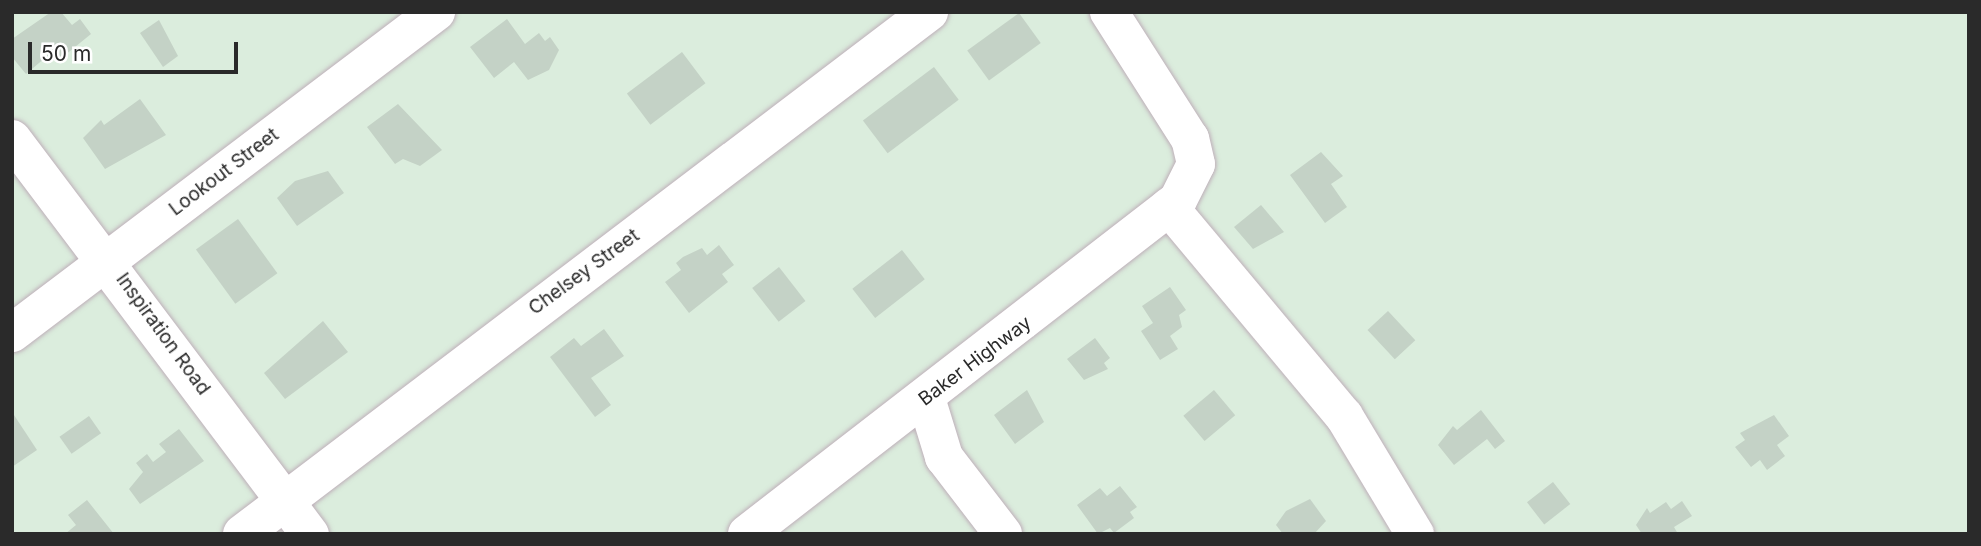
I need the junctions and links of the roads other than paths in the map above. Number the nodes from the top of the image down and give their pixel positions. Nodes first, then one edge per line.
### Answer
1 (436, 12) edge
2 (929, 12) edge
3 (1108, 12) edge
4 (12, 139) edge
5 (1169, 207) junction
6 (109, 259) junction
7 (12, 333) edge
8 (926, 398) junction
9 (285, 501) junction
10 (242, 534) edge
11 (310, 534) edge
12 (747, 534) edge
13 (1003, 534) edge
14 (1415, 534) edge

1 - 6 street, Lookout Street
2 - 9 street, Chelsey Street
3 - 5 street, Baker Highway
4 - 6 street, Inspiration Road
5 - 8 street, Baker Highway
5 - 14 street
6 - 7 street, Lookout Street
6 - 9 street, Inspiration Road
8 - 12 street, Baker Highway
8 - 13 street
9 - 10 street, Chelsey Street
9 - 11 street, Inspiration Road

